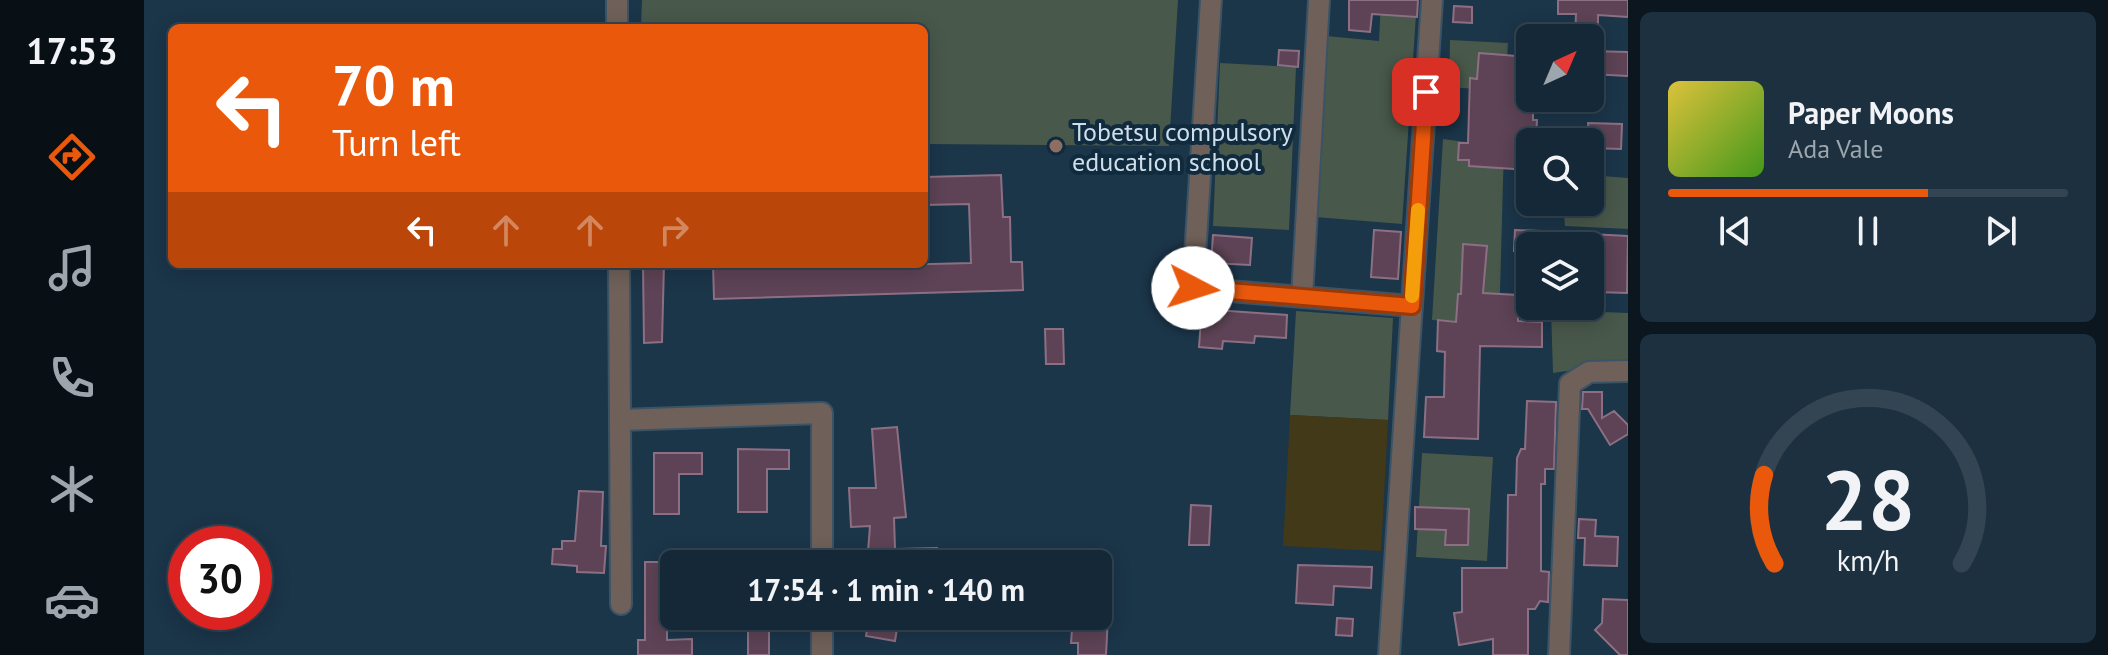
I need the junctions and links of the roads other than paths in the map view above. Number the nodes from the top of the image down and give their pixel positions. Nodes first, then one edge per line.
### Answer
1 (617, 0) edge
2 (1211, 0) edge
3 (1319, 0) edge
4 (1432, 0) edge
5 (617, 24) edge
6 (619, 268) edge
7 (1302, 297) junction
8 (1412, 306) junction
9 (1628, 371) edge
10 (620, 420) junction
11 (822, 550) edge
12 (621, 604) dead end
13 (822, 630) edge
14 (822, 655) edge
15 (1389, 655) edge
16 (1559, 655) edge

1 - 5 street
2 - 7 street
3 - 7 street
4 - 8 street
6 - 10 street
7 - 8 street
8 - 15 street
9 - 16 street
10 - 11 street
10 - 12 street
13 - 14 street

